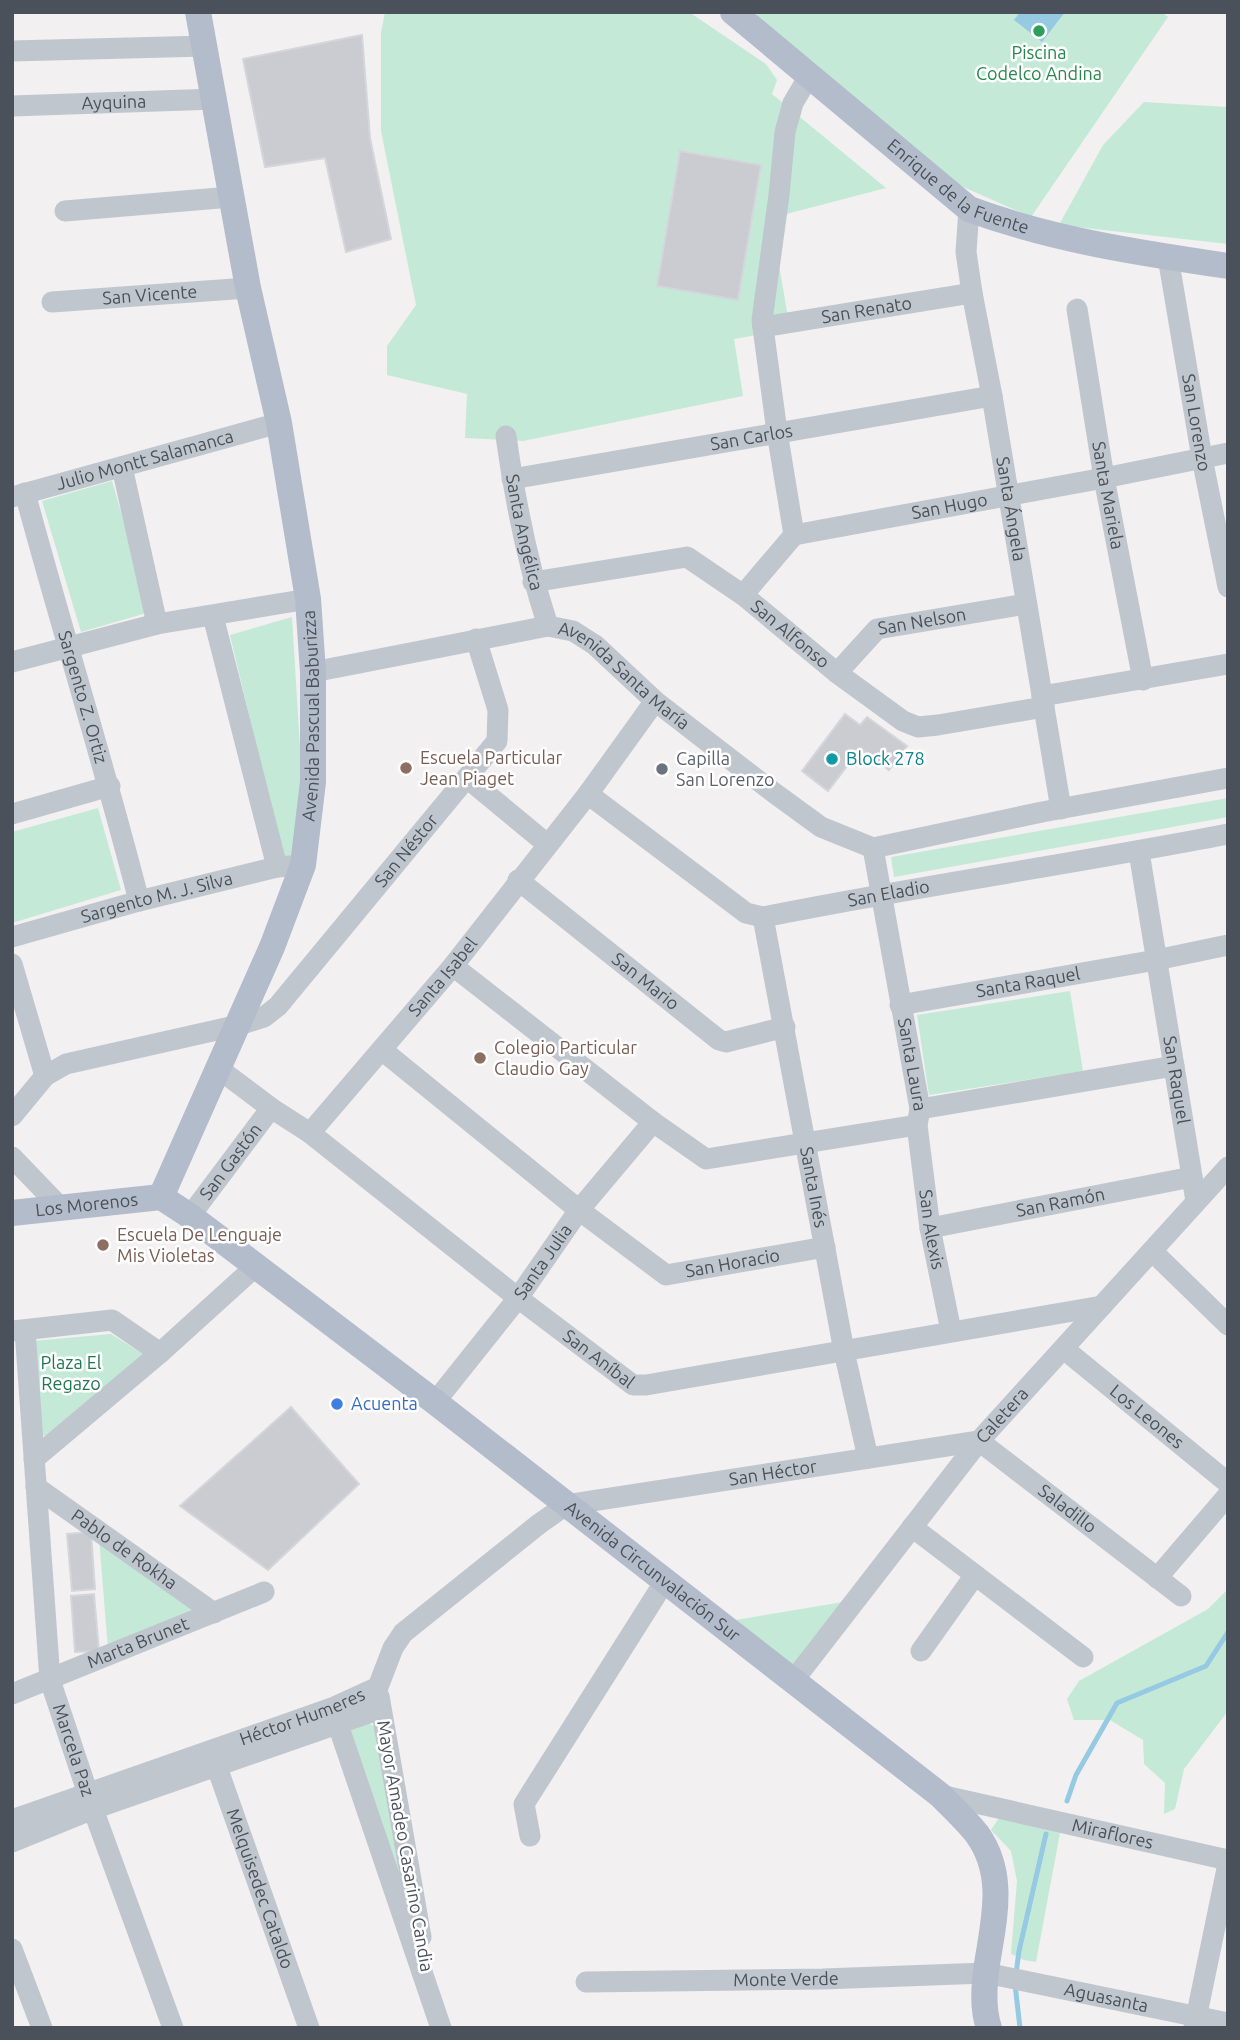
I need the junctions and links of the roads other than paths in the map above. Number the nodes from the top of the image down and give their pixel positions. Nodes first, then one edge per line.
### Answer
1 (200, 12) edge
2 (733, 12) edge
3 (206, 46) junction
4 (12, 51) edge
5 (809, 76) junction
6 (216, 99) junction
7 (12, 106) edge
8 (231, 197) junction
9 (969, 209) junction
10 (65, 211) dead end
11 (1168, 257) junction
12 (1228, 266) edge
13 (248, 288) junction
14 (972, 293) junction
15 (52, 302) dead end
16 (1077, 309) dead end
17 (763, 327) junction
18 (992, 396) junction
19 (279, 423) junction
20 (777, 432) junction
21 (506, 436) dead end
22 (1228, 453) edge
23 (1202, 458) junction
24 (122, 467) junction
25 (1104, 478) junction
26 (512, 480) junction
27 (19, 495) edge
28 (1007, 496) junction
29 (794, 535) junction
30 (1225, 557) edge
31 (533, 582) junction
32 (1228, 587) edge
33 (743, 594) junction
34 (308, 599) junction
35 (1026, 604) junction
36 (213, 616) junction
37 (157, 624) junction
38 (548, 626) junction
39 (477, 639) junction
40 (67, 648) junction
41 (12, 662) edge
42 (1228, 664) edge
43 (313, 672) junction
44 (837, 673) junction
45 (1143, 680) junction
46 (655, 701) junction
47 (1043, 701) junction
48 (467, 778) junction
49 (1228, 778) edge
50 (110, 786) junction
51 (588, 794) junction
52 (1061, 809) junction
53 (12, 814) edge
54 (1228, 834) edge
55 (548, 844) junction
56 (873, 848) junction
57 (1139, 852) junction
58 (290, 866) junction
59 (518, 880) junction
60 (881, 894) junction
61 (138, 901) junction
62 (763, 917) junction
63 (12, 937) edge
64 (1228, 946) edge
65 (1156, 960) junction
66 (12, 964) edge
67 (453, 966) junction
68 (900, 1005) junction
69 (239, 1025) junction
70 (785, 1027) junction
71 (382, 1050) junction
72 (1174, 1066) junction
73 (219, 1069) junction
74 (45, 1076) junction
75 (271, 1108) junction
76 (12, 1116) edge
77 (918, 1117) junction
78 (653, 1122) junction
79 (310, 1133) junction
80 (806, 1142) junction
81 (12, 1157) edge
82 (1228, 1167) edge
83 (1192, 1177) junction
84 (161, 1197) junction
85 (1196, 1201) junction
86 (62, 1209) junction
87 (579, 1210) junction
88 (12, 1213) edge
89 (190, 1216) junction
90 (930, 1228) junction
91 (825, 1247) junction
92 (1152, 1251) junction
93 (256, 1266) junction
94 (518, 1298) junction
95 (1102, 1306) junction
96 (1228, 1325) edge
97 (19, 1331) edge
98 (951, 1331) junction
99 (1064, 1349) junction
100 (844, 1351) junction
101 (160, 1353) junction
102 (435, 1402) junction
103 (979, 1441) junction
104 (868, 1458) junction
105 (34, 1459) junction
106 (1228, 1483) edge
107 (36, 1487) junction
108 (1228, 1495) edge
109 (566, 1504) junction
110 (912, 1527) junction
111 (975, 1574) junction
112 (1157, 1578) junction
113 (665, 1581) junction
114 (264, 1592) dead end
115 (1181, 1595) dead end
116 (214, 1613) junction
117 (921, 1651) dead end
118 (1083, 1657) dead end
119 (50, 1679) junction
120 (793, 1681) junction
121 (378, 1687) junction
122 (12, 1694) edge
123 (380, 1709) junction
124 (335, 1716) junction
125 (213, 1757) junction
126 (940, 1795) junction
127 (90, 1801) junction
128 (999, 1808) junction
129 (12, 1820) edge
130 (973, 1830) junction
131 (530, 1836) dead end
132 (12, 1842) edge
133 (1228, 1862) edge
134 (12, 1949) edge
135 (1007, 1978) junction
136 (586, 1982) dead end
137 (20, 1994) edge
138 (433, 2005) junction
139 (1195, 2022) edge
140 (1228, 2023) edge
141 (42, 2028) edge
142 (173, 2028) edge
143 (309, 2028) edge
144 (441, 2028) edge
145 (989, 2028) edge

1 - 3 main road, Avenida Pascual Baburizza
2 - 5 main road, Enrique de la Fuente
3 - 4 street
3 - 6 main road, Avenida Pascual Baburizza
5 - 9 main road, Enrique de la Fuente
5 - 17 street
6 - 7 street, Ayquina
6 - 8 main road, Avenida Pascual Baburizza
8 - 10 street
8 - 13 main road, Avenida Pascual Baburizza
9 - 11 main road, Enrique de la Fuente
9 - 14 street, Santa Ángela
11 - 12 main road, Enrique de la Fuente
11 - 23 street, San Lorenzo
13 - 15 street, San Vicente
13 - 19 main road, Avenida Pascual Baburizza
14 - 17 street, San Renato
14 - 18 street, Santa Ángela
16 - 25 street, Santa Mariela
17 - 20 street
18 - 20 street, San Carlos
18 - 28 street, Santa Ángela
19 - 24 street, Julio Montt Salamanca
19 - 34 main road, Avenida Pascual Baburizza
20 - 26 street, San Carlos
20 - 29 street
21 - 26 street, Santa Angélica
22 - 23 street, San Hugo
23 - 25 street, San Hugo
23 - 30 street, San Lorenzo
24 - 27 street, Julio Montt Salamanca
24 - 37 street
25 - 28 street, San Hugo
25 - 45 street, Santa Mariela
26 - 31 street, Santa Angélica
27 - 40 street, Sargento Z. Ortiz
28 - 29 street, San Hugo
28 - 35 street, Santa Ángela
29 - 33 street
30 - 32 street, San Lorenzo
31 - 33 street, San Alfonso
31 - 38 street, Santa Angélica
33 - 44 street, San Alfonso
34 - 36 street
34 - 43 main road, Avenida Pascual Baburizza
35 - 44 street, San Nelson
35 - 47 street, Santa Ángela
36 - 37 street
36 - 58 street
37 - 40 street
38 - 39 street, Avenida Santa María
38 - 46 street, Avenida Santa María
39 - 43 street, Avenida Santa María
39 - 48 street, San Néstor
40 - 41 street
40 - 50 street, Sargento Z. Ortiz
42 - 45 street, San Alfonso
43 - 58 main road, Avenida Pascual Baburizza
44 - 47 street, San Alfonso
45 - 47 street, San Alfonso
46 - 51 street, Santa Isabel
46 - 56 street, Avenida Santa María
47 - 52 street, Santa Ángela
48 - 55 street
48 - 69 street, San Néstor
49 - 52 street
50 - 53 street
50 - 61 street, Sargento Z. Ortiz
51 - 55 street, Santa Isabel
51 - 62 street
52 - 56 street
54 - 57 street, San Eladio
55 - 59 street, Santa Isabel
56 - 60 street, Santa Laura
57 - 60 street, San Eladio
57 - 65 street, San Raquel
58 - 61 street, Sargento M. J. Silva
58 - 69 main road, Avenida Pascual Baburizza
59 - 67 street, Santa Isabel
59 - 70 street, San Mario
60 - 62 street, San Eladio
60 - 68 street, Santa Laura
61 - 63 street, Sargento M. J. Silva
62 - 70 street, Santa Inés
64 - 65 street, Santa Raquel
65 - 68 street, Santa Raquel
65 - 72 street, San Raquel
66 - 74 street
67 - 71 street, Santa Isabel
67 - 78 street
68 - 77 street, Santa Laura
69 - 73 main road, Avenida Pascual Baburizza
69 - 74 street, San Néstor
70 - 80 street, Santa Inés
71 - 79 street, Santa Isabel
71 - 87 street
72 - 77 street, Santa Laura
72 - 83 street, San Raquel
73 - 75 street, San Aníbal
73 - 84 main road, Avenida Pascual Baburizza
74 - 76 street
75 - 79 street, San Aníbal
75 - 89 street, San Gastón
77 - 80 street
77 - 90 street, San Alexis
78 - 80 street
78 - 87 street, Santa Julia
79 - 94 street, San Aníbal
80 - 91 street, Santa Inés
81 - 86 street
82 - 85 street, Caletera
83 - 85 street, San Raquel
83 - 90 street, San Ramón
84 - 86 main road, Los Morenos
84 - 89 main road, Avenida Circunvalación Sur
85 - 92 street, Caletera
86 - 88 main road, Los Morenos
87 - 91 street, San Horacio
87 - 94 street, Santa Julia
89 - 93 main road, Avenida Circunvalación Sur
90 - 98 street, San Alexis
91 - 100 street, Santa Inés
92 - 95 street, Caletera
92 - 96 street
93 - 101 street
93 - 102 main road, Avenida Circunvalación Sur
94 - 100 street, San Aníbal
94 - 102 street, Santa Julia
95 - 98 street, San Aníbal
95 - 99 street, Caletera
97 - 101 street
97 - 105 street, Marcela Paz
98 - 100 street, San Aníbal
99 - 103 street, Caletera
99 - 106 street, Los Leones
100 - 104 street, Santa Inés
101 - 105 street
102 - 109 main road, Avenida Circunvalación Sur
103 - 104 street, San Héctor
103 - 110 street, Caletera
103 - 112 street, Saladillo
104 - 109 street, San Héctor
105 - 107 street, Marcela Paz
107 - 116 street, Pablo de Rokha
107 - 119 street, Marcela Paz
108 - 112 street
109 - 113 main road, Avenida Circunvalación Sur
109 - 121 street, Héctor Humeres
110 - 111 street
110 - 120 street, Caletera
111 - 117 street
111 - 118 street
112 - 115 street, Saladillo
113 - 120 main road, Avenida Circunvalación Sur
113 - 131 street
114 - 116 street, Marta Brunet
116 - 119 street, Marta Brunet
119 - 122 street, Marta Brunet
119 - 127 street, Marcela Paz
120 - 126 main road, Avenida Circunvalación Sur
121 - 123 street, Mayor Amadeo Casarino Candia
121 - 124 street, Héctor Humeres
123 - 124 street, Héctor Humeres
123 - 138 street, Mayor Amadeo Casarino Candia
124 - 125 street, Héctor Humeres
124 - 138 street, Mayor Amadeo Casarino Candia
125 - 127 street, Héctor Humeres
125 - 143 street, Melquisedec Cataldo
126 - 128 street, Miraflores
126 - 130 main road, Avenida Circunvalación Sur
127 - 129 street, Héctor Humeres
127 - 132 street, Héctor Humeres
127 - 142 street, Marcela Paz
128 - 130 street
128 - 133 street, Miraflores
130 - 135 main road, Avenida Circunvalación Sur
133 - 139 street
134 - 137 street
135 - 136 street, Monte Verde
135 - 139 street, Aguasanta
135 - 145 main road, Avenida Circunvalación Sur
137 - 141 street
138 - 144 street, Mayor Amadeo Casarino Candia
139 - 140 street, Aguasanta

